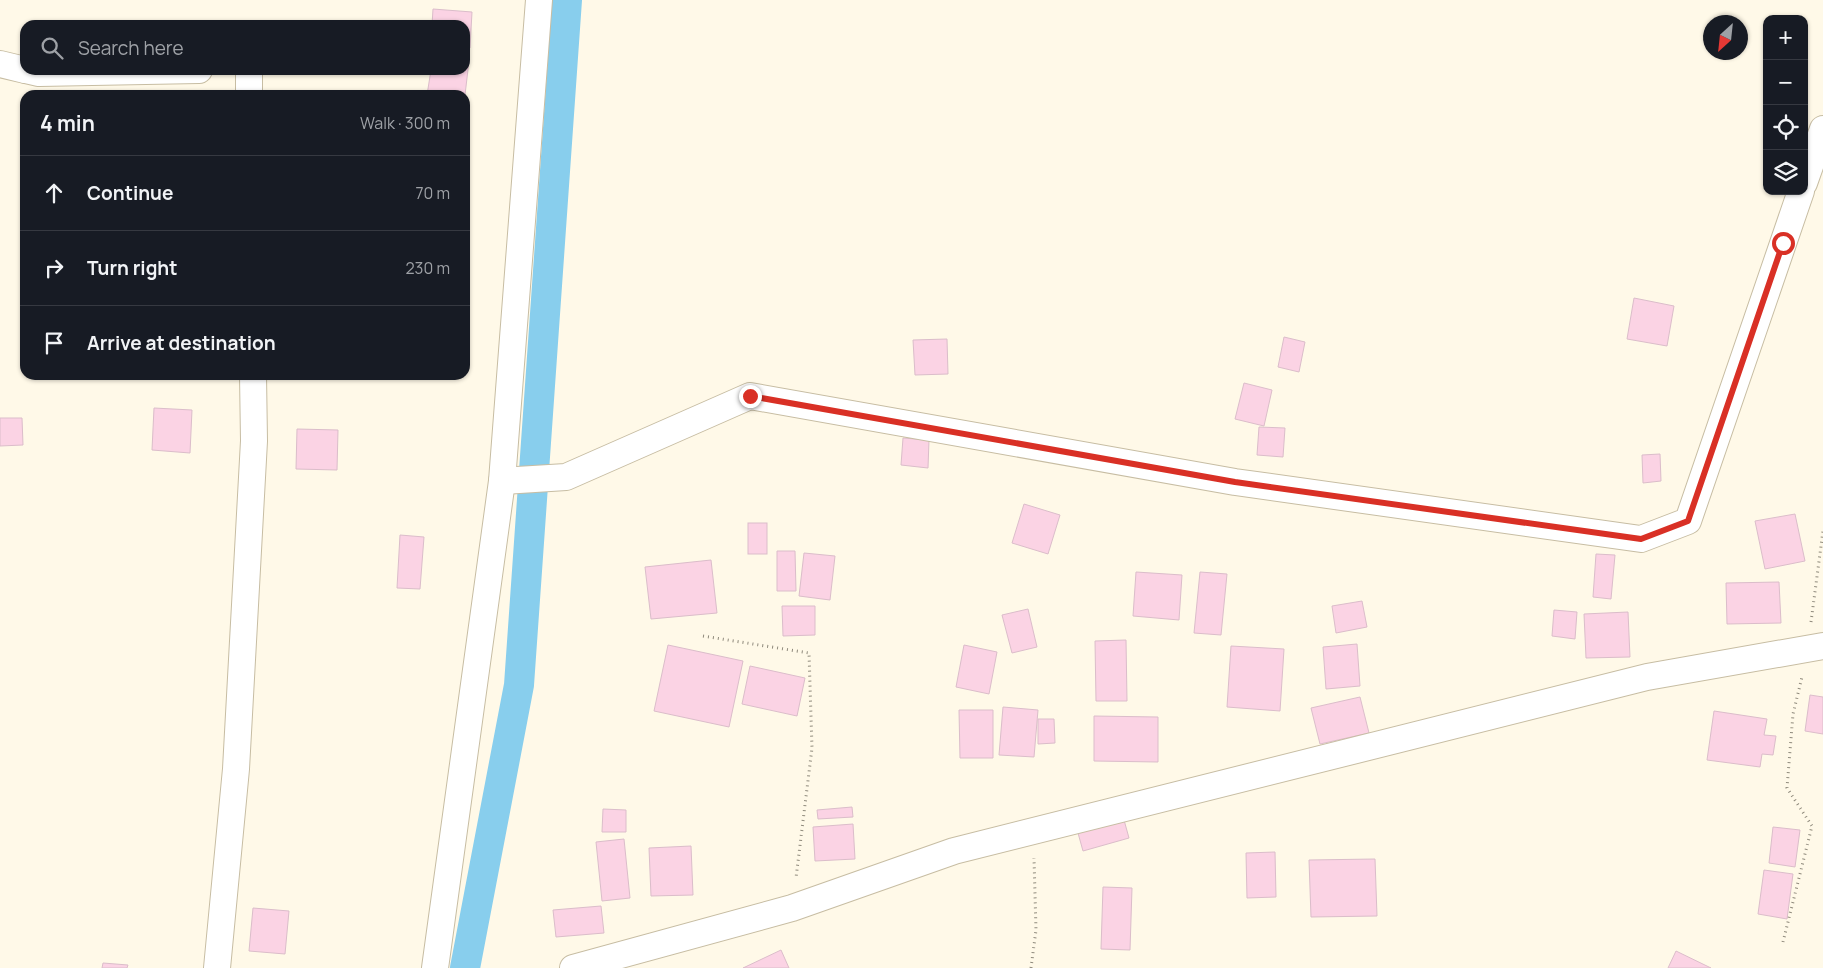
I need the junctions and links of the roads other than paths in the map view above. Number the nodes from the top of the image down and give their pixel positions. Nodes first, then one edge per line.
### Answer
1 (539, 0) edge
2 (0, 64) edge
3 (20, 69) edge
4 (248, 75) edge
5 (249, 90) edge
6 (1823, 129) edge
7 (1808, 172) edge
8 (1800, 195) edge
9 (253, 380) edge
10 (508, 480) junction
11 (1815, 648) edge
12 (217, 968) edge
13 (435, 968) edge
14 (573, 968) edge

1 - 10 street
2 - 3 street
4 - 5 street
6 - 7 street
8 - 10 street
9 - 12 street
10 - 13 street
11 - 14 street

